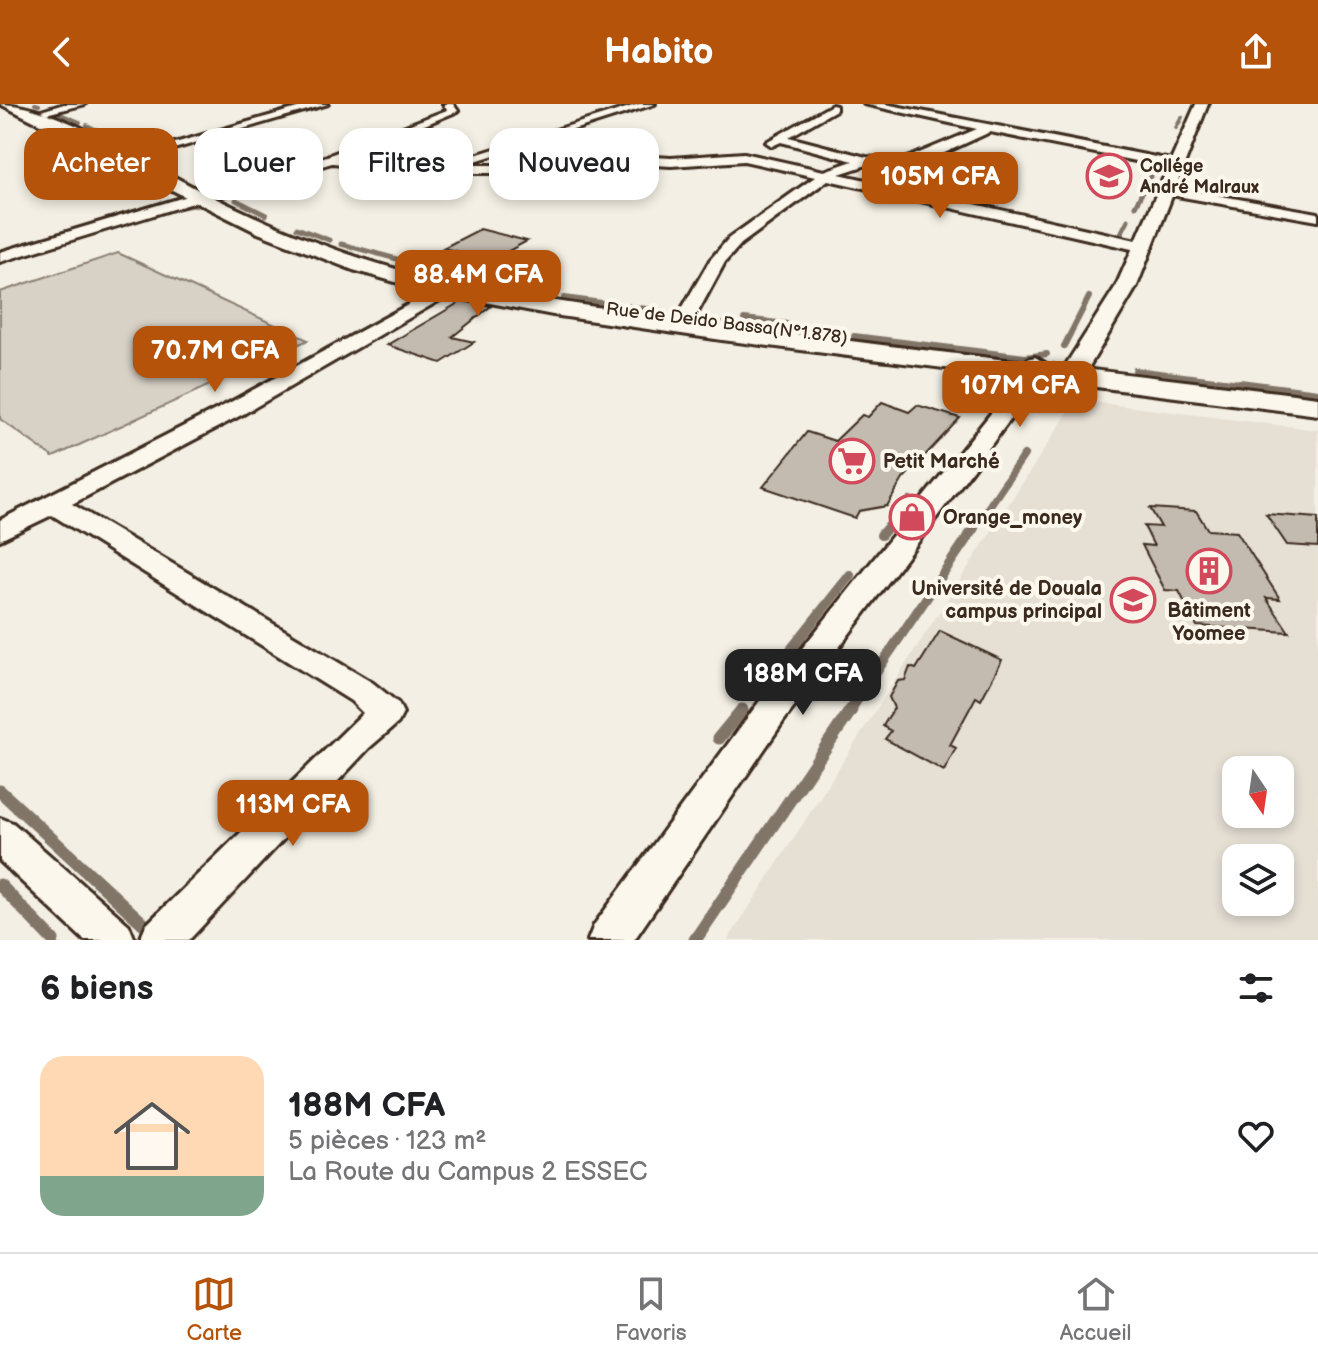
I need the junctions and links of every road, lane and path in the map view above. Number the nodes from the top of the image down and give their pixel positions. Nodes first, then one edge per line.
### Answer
1 (6, 104) edge
2 (80, 104) edge
3 (323, 104) edge
4 (448, 104) edge
5 (650, 104) edge
6 (869, 104) edge
7 (1202, 104) edge
8 (36, 107) edge
9 (832, 108) dead end
10 (991, 127) junction
11 (71, 128) edge
12 (76, 128) edge
13 (779, 138) junction
14 (178, 144) edge
15 (744, 157) junction
16 (331, 159) junction
17 (473, 159) edge
18 (339, 160) edge
19 (323, 161) edge
20 (866, 161) junction
21 (1176, 165) junction
22 (473, 169) edge
23 (828, 174) junction
24 (1165, 190) junction
25 (194, 200) edge
26 (214, 200) edge
27 (216, 200) edge
28 (1318, 217) edge
29 (1145, 247) junction
30 (0, 257) edge
31 (448, 288) junction
32 (685, 319) junction
33 (1032, 367) junction
34 (1074, 373) junction
35 (1318, 397) edge
36 (1318, 406) edge
37 (53, 504) junction
38 (0, 531) edge
39 (0, 836) edge
40 (114, 940) edge
41 (161, 940) edge
42 (609, 940) edge

1 - 11 main road
2 - 8 street
3 - 14 street
4 - 16 street
5 - 17 street
6 - 10 street
7 - 21 street
8 - 12 main road, Rue de Deido Bassa(N°1.878)
9 - 13 street
10 - 20 street
10 - 21 street
13 - 15 street
13 - 20 street
15 - 22 street
15 - 23 street
16 - 18 street
16 - 19 street
20 - 23 street
21 - 24 street
23 - 29 street
23 - 32 street
24 - 28 street
24 - 29 street
25 - 30 street
26 - 31 main road
27 - 32 main road, Rue de Deido Bassa(N°1.878)
29 - 34 street
31 - 33 main road
31 - 37 street
32 - 33 main road, Rue de Deido Bassa(N°1.878)
33 - 34 main road
33 - 42 street
34 - 35 main road
34 - 36 main road
37 - 38 street
37 - 41 street
39 - 40 street

